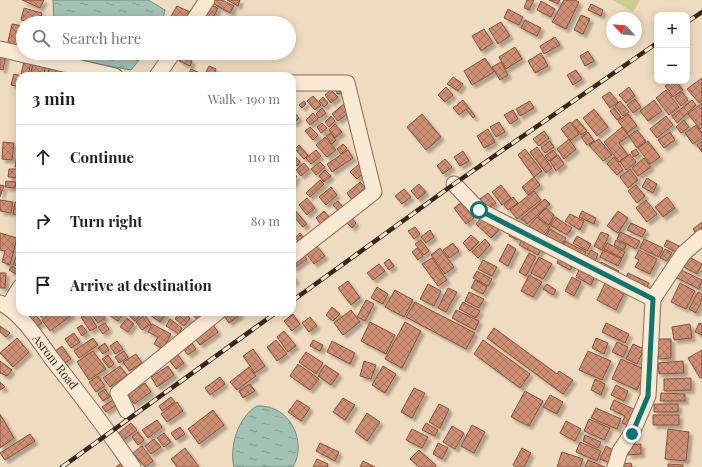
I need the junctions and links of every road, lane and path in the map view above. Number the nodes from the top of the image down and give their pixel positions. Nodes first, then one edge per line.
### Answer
1 (207, 0) edge
2 (197, 16) edge
3 (0, 49) edge
4 (16, 53) edge
5 (47, 60) edge
6 (168, 60) edge
7 (98, 72) edge
8 (160, 72) edge
9 (296, 83) edge
10 (454, 184) dead end
11 (702, 237) edge
12 (296, 253) edge
13 (16, 292) edge
14 (653, 299) junction
15 (4, 305) edge
16 (213, 316) edge
17 (127, 411) dead end
18 (133, 467) edge
19 (615, 467) edge

1 - 2 street
3 - 4 street
5 - 7 street
6 - 8 street
9 - 12 street
10 - 14 street
11 - 14 street
13 - 15 street
14 - 19 street
15 - 18 street, Asrom Road
16 - 17 street

